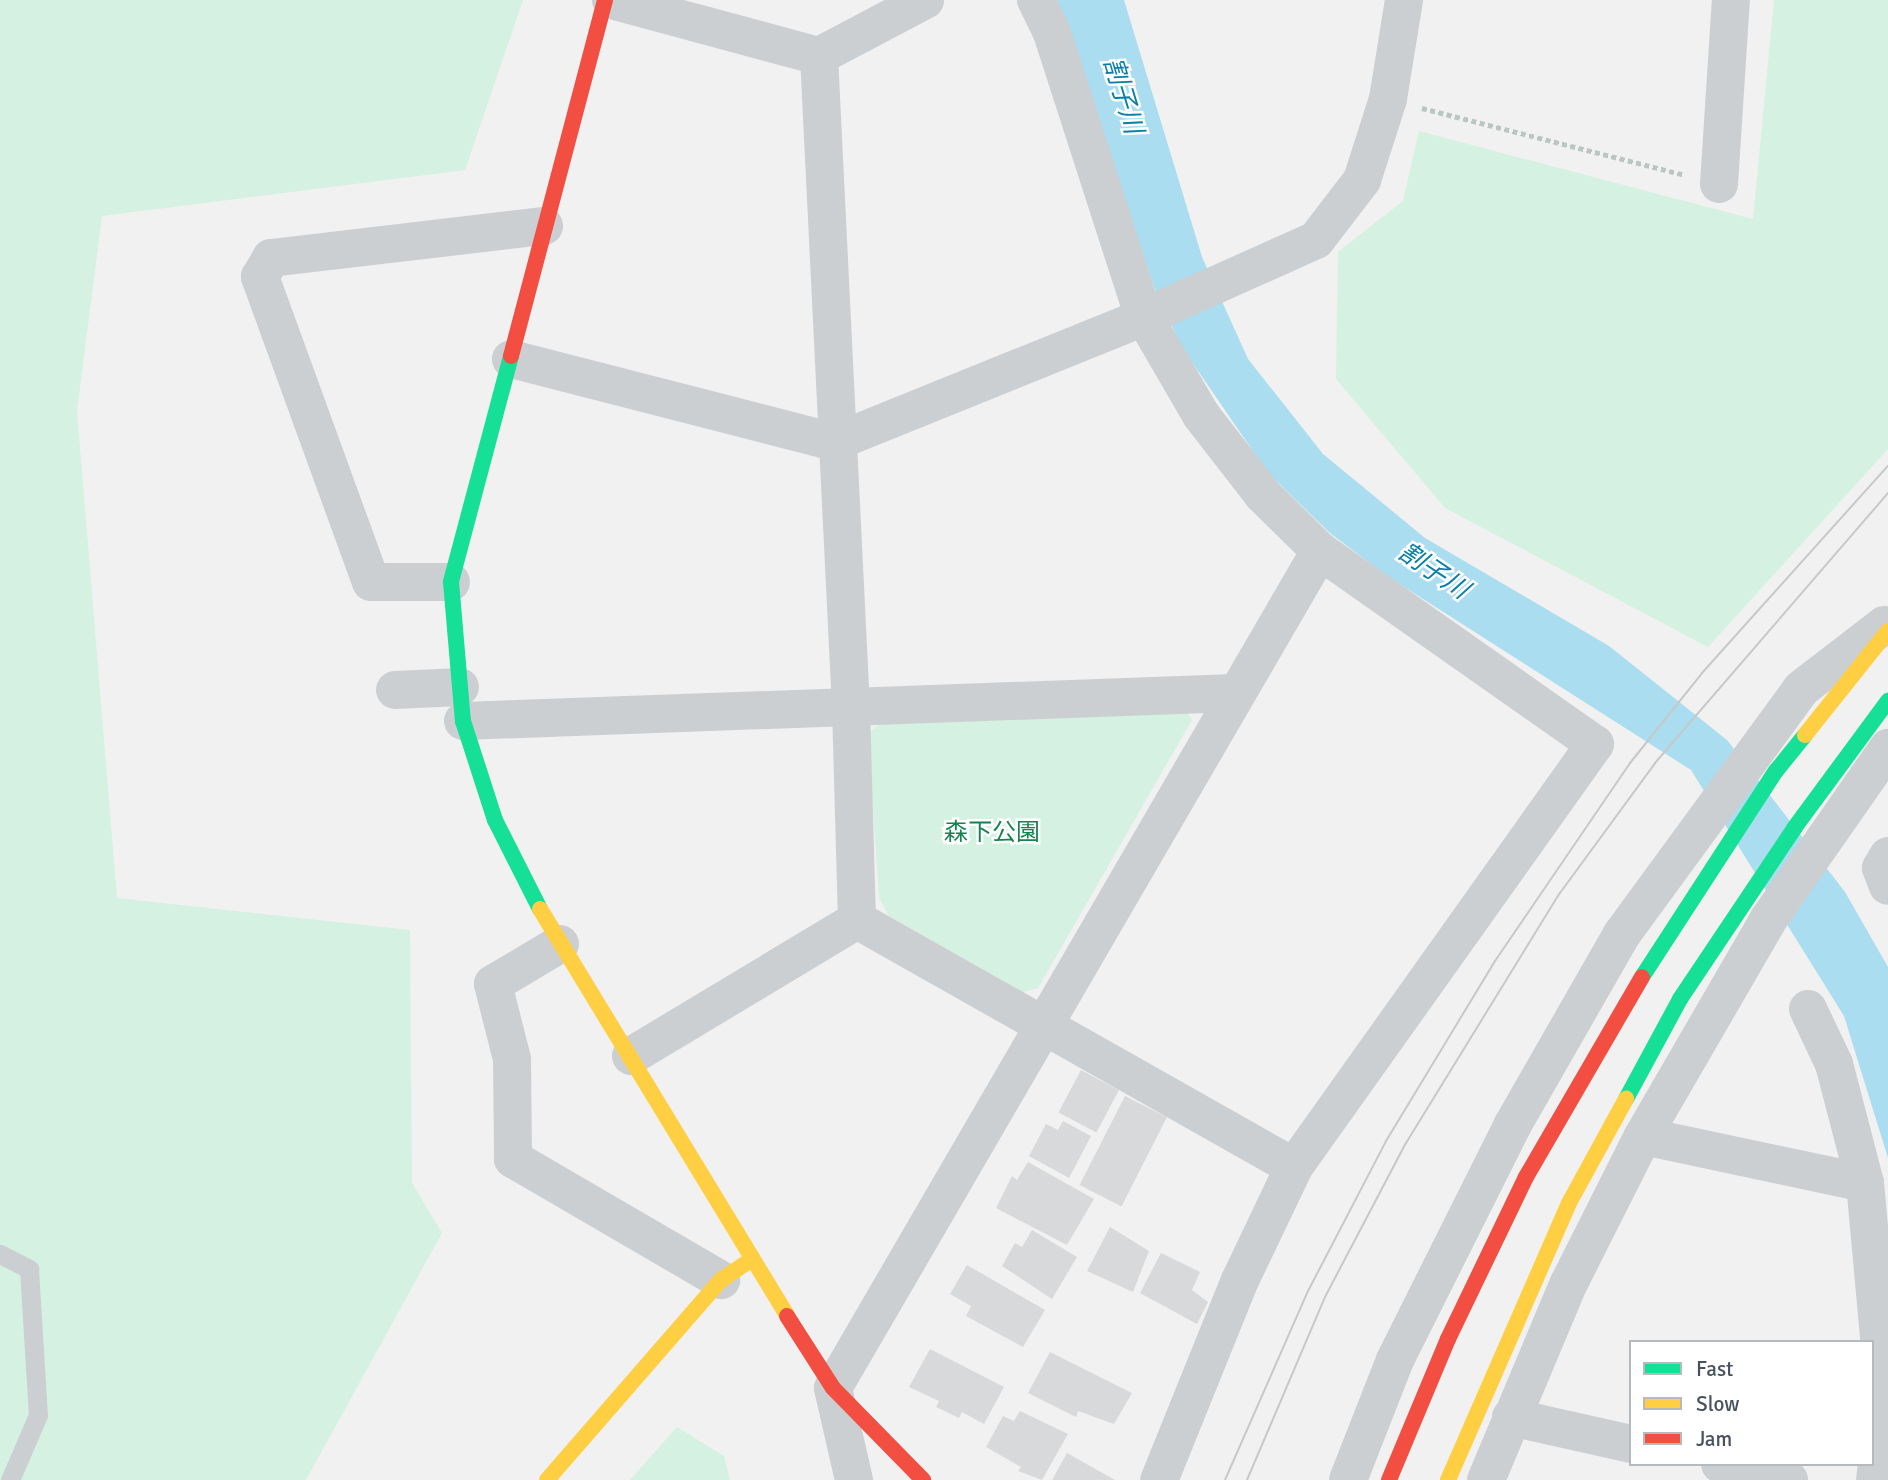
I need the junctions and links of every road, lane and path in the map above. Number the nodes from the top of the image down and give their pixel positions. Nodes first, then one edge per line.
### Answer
1 (605, 0) edge
2 (611, 0) edge
3 (925, 0) edge
4 (1036, 0) edge
5 (1404, 0) edge
6 (1731, 0) edge
7 (819, 56) junction
8 (1388, 99) junction
9 (1719, 184) joint
10 (544, 226) junction
11 (1160, 310) junction
12 (511, 359) junction
13 (835, 442) junction
14 (1320, 551) junction
15 (451, 582) junction
16 (1888, 622) edge
17 (1888, 631) edge
18 (395, 690) dead end
19 (1234, 693) junction
20 (1888, 702) edge
21 (462, 704) junction
22 (851, 707) junction
23 (1888, 748) edge
24 (1888, 856) edge
25 (1888, 886) edge
26 (857, 920) junction
27 (560, 944) junction
28 (1808, 1009) dead end
29 (1043, 1028) junction
30 (631, 1056) junction
31 (1643, 1136) junction
32 (1294, 1167) junction
33 (1865, 1183) junction
34 (0, 1254) edge
35 (736, 1270) junction
36 (833, 1388) junction
37 (1511, 1417) junction
38 (1629, 1444) edge
39 (1729, 1466) edge
40 (10, 1480) edge
41 (547, 1480) edge
42 (854, 1480) edge
43 (923, 1480) edge
44 (1159, 1480) edge
45 (1348, 1480) edge
46 (1389, 1480) edge
47 (1448, 1480) edge
48 (1486, 1480) edge
49 (1789, 1480) edge
50 (1875, 1480) edge

1 - 10 street
2 - 7 street
3 - 7 street
4 - 11 street
5 - 8 street
6 - 9 street
7 - 13 street
8 - 9 path
8 - 11 street
10 - 12 street
10 - 15 street
11 - 13 street
11 - 14 street
12 - 13 street
12 - 15 street
13 - 22 street
14 - 19 street
14 - 32 street
15 - 21 street
16 - 45 street
17 - 46 street
18 - 21 street
19 - 22 street
19 - 29 street
20 - 47 street
21 - 22 street
21 - 27 street
22 - 26 street
23 - 31 street
24 - 25 street
26 - 29 street
26 - 30 street
27 - 30 street
27 - 35 street
28 - 33 street
29 - 32 street
29 - 36 street
30 - 35 street
31 - 33 street
31 - 37 street
32 - 44 street
33 - 50 street
34 - 40 lane
35 - 36 street
35 - 41 street
36 - 42 street
36 - 43 street
37 - 38 street
37 - 48 street
39 - 49 street

